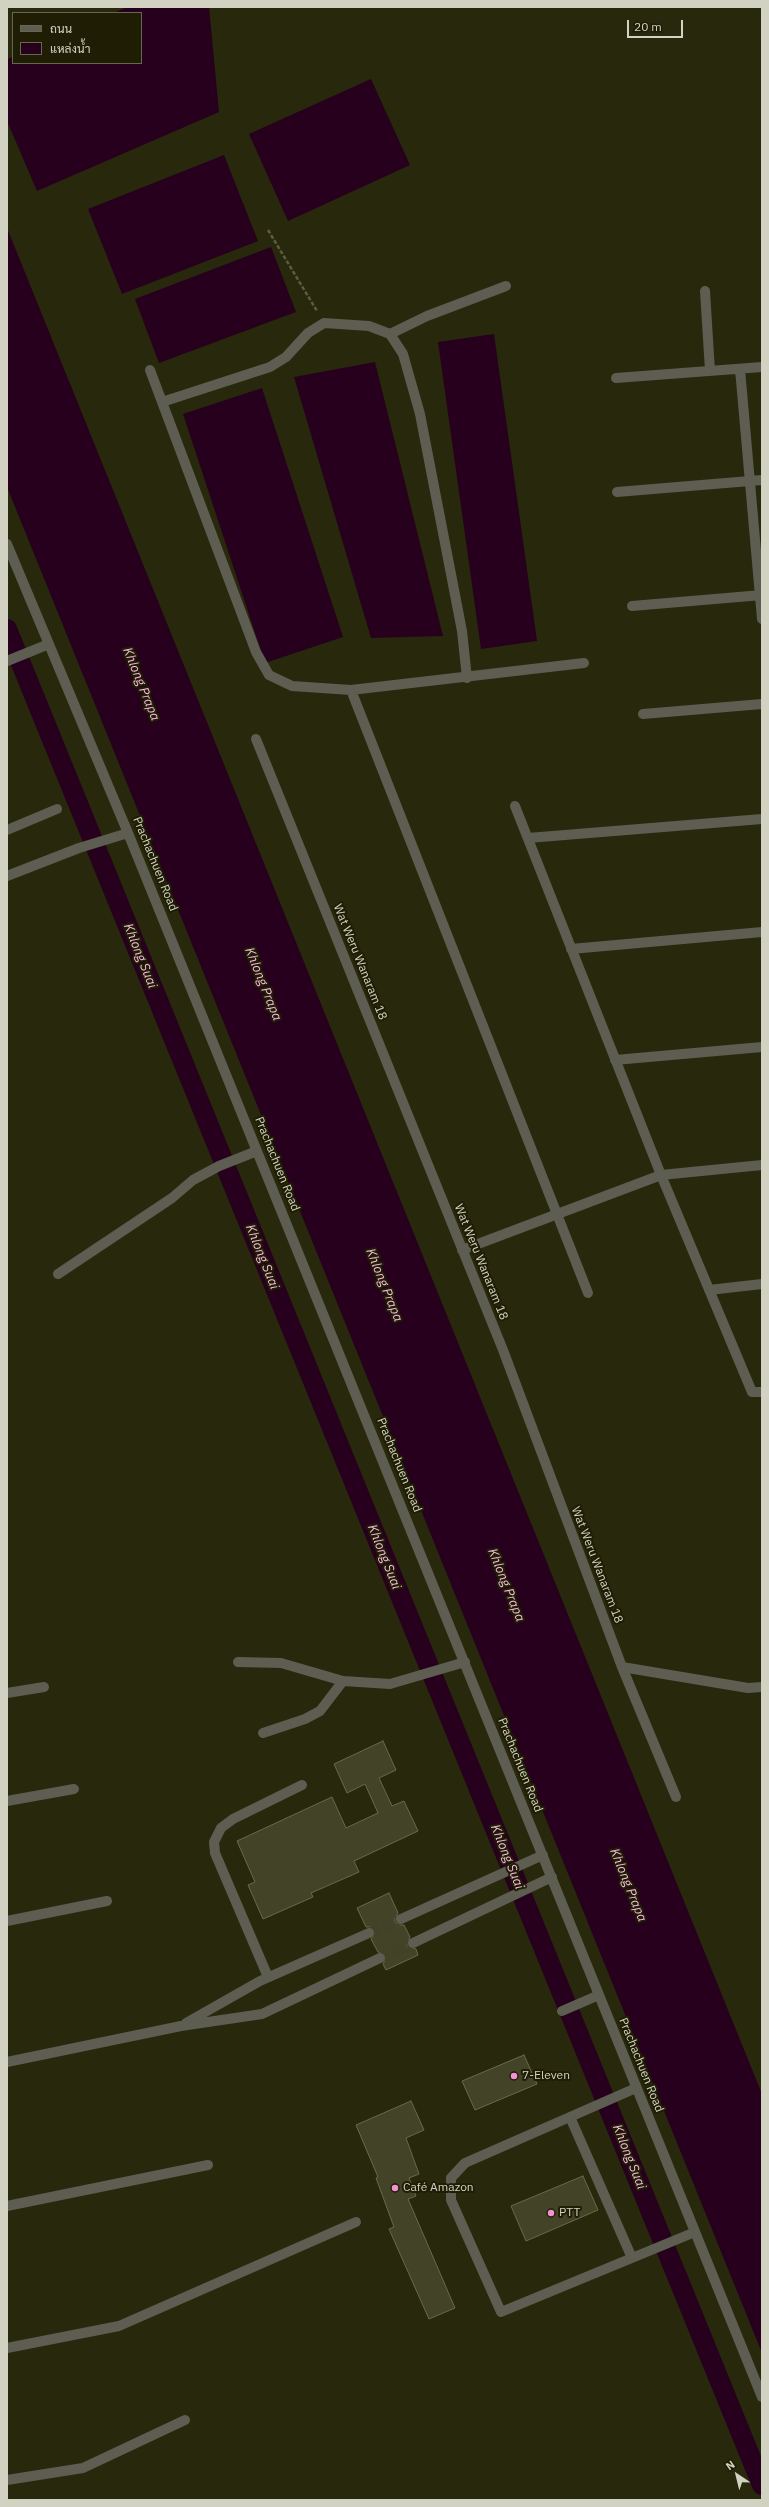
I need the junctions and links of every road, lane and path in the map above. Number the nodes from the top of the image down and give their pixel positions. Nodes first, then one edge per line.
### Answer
1 (268, 230) dead end
2 (506, 286) dead end
3 (705, 291) dead end
4 (324, 323) junction
5 (390, 334) junction
6 (762, 368) edge
7 (740, 369) junction
8 (150, 370) dead end
9 (710, 371) junction
10 (616, 378) dead end
11 (162, 402) junction
12 (762, 480) edge
13 (750, 481) junction
14 (617, 492) dead end
15 (7, 544) edge
16 (761, 595) edge
17 (632, 606) dead end
18 (762, 619) edge
19 (49, 644) junction
20 (7, 661) edge
21 (584, 663) dead end
22 (467, 678) junction
23 (351, 690) junction
24 (762, 704) edge
25 (643, 714) dead end
26 (256, 739) dead end
27 (515, 806) dead end
28 (56, 809) dead end
29 (762, 818) edge
30 (7, 830) edge
31 (128, 833) junction
32 (528, 838) junction
33 (7, 876) edge
34 (762, 932) edge
35 (571, 949) junction
36 (762, 1047) edge
37 (616, 1060) junction
38 (257, 1151) junction
39 (762, 1165) edge
40 (661, 1175) junction
41 (557, 1213) junction
42 (462, 1250) junction
43 (58, 1274) dead end
44 (762, 1284) edge
45 (709, 1290) junction
46 (588, 1293) dead end
47 (762, 1392) edge
48 (238, 1662) dead end
49 (465, 1662) junction
50 (622, 1667) junction
51 (343, 1681) junction
52 (44, 1687) dead end
53 (762, 1687) edge
54 (7, 1693) edge
55 (263, 1733) dead end
56 (302, 1785) dead end
57 (74, 1789) dead end
58 (676, 1797) dead end
59 (7, 1801) edge
60 (543, 1855) junction
61 (552, 1877) junction
62 (107, 1902) dead end
63 (402, 1919) tunnel mouth
64 (7, 1921) edge
65 (369, 1934) tunnel mouth
66 (412, 1943) tunnel mouth
67 (380, 1958) tunnel mouth
68 (268, 1977) junction
69 (599, 1995) junction
70 (562, 2011) dead end
71 (181, 2026) junction
72 (7, 2062) edge
73 (636, 2088) junction
74 (574, 2115) junction
75 (208, 2165) dead end
76 (7, 2206) edge
77 (356, 2222) dead end
78 (695, 2232) junction
79 (635, 2257) junction
80 (7, 2348) edge
81 (762, 2397) edge
82 (185, 2420) dead end
83 (7, 2480) edge

1 - 4 path
2 - 5 street
3 - 9 street
4 - 5 street
4 - 11 street
5 - 22 street
6 - 7 street
7 - 9 street
7 - 13 street
8 - 11 street
9 - 10 street
11 - 23 street
12 - 13 street
13 - 14 street
13 - 16 street
15 - 19 street, Prachachuen Road
16 - 17 street
16 - 18 street
19 - 20 street
19 - 31 street, Prachachuen Road
21 - 22 street
22 - 23 street
23 - 41 street
24 - 25 street
26 - 42 street, Wat Weru Wanaram 18
27 - 32 street
28 - 30 street
29 - 32 street
31 - 33 street
31 - 38 street, Prachachuen Road
32 - 35 street
34 - 35 street
35 - 37 street
36 - 37 street
37 - 40 street
38 - 43 street
38 - 49 street, Prachachuen Road
39 - 40 street
40 - 41 street
40 - 45 street
41 - 42 street
41 - 46 street
42 - 50 street, Wat Weru Wanaram 18
44 - 45 street
45 - 47 street
48 - 51 street
49 - 51 street
49 - 60 street, Prachachuen Road
50 - 53 street
50 - 58 street, Wat Weru Wanaram 18
51 - 55 street
52 - 54 street
56 - 68 street
57 - 59 street
60 - 61 street, Prachachuen Road
60 - 63 street
61 - 66 street
61 - 69 street, Prachachuen Road
62 - 64 street
65 - 68 street
67 - 71 street
68 - 71 street
69 - 70 street
69 - 73 street, Prachachuen Road
71 - 72 street
73 - 74 street
73 - 78 street, Prachachuen Road
74 - 79 street
74 - 79 street
75 - 76 street
77 - 80 street
78 - 79 street
78 - 81 street, Prachachuen Road
82 - 83 street

